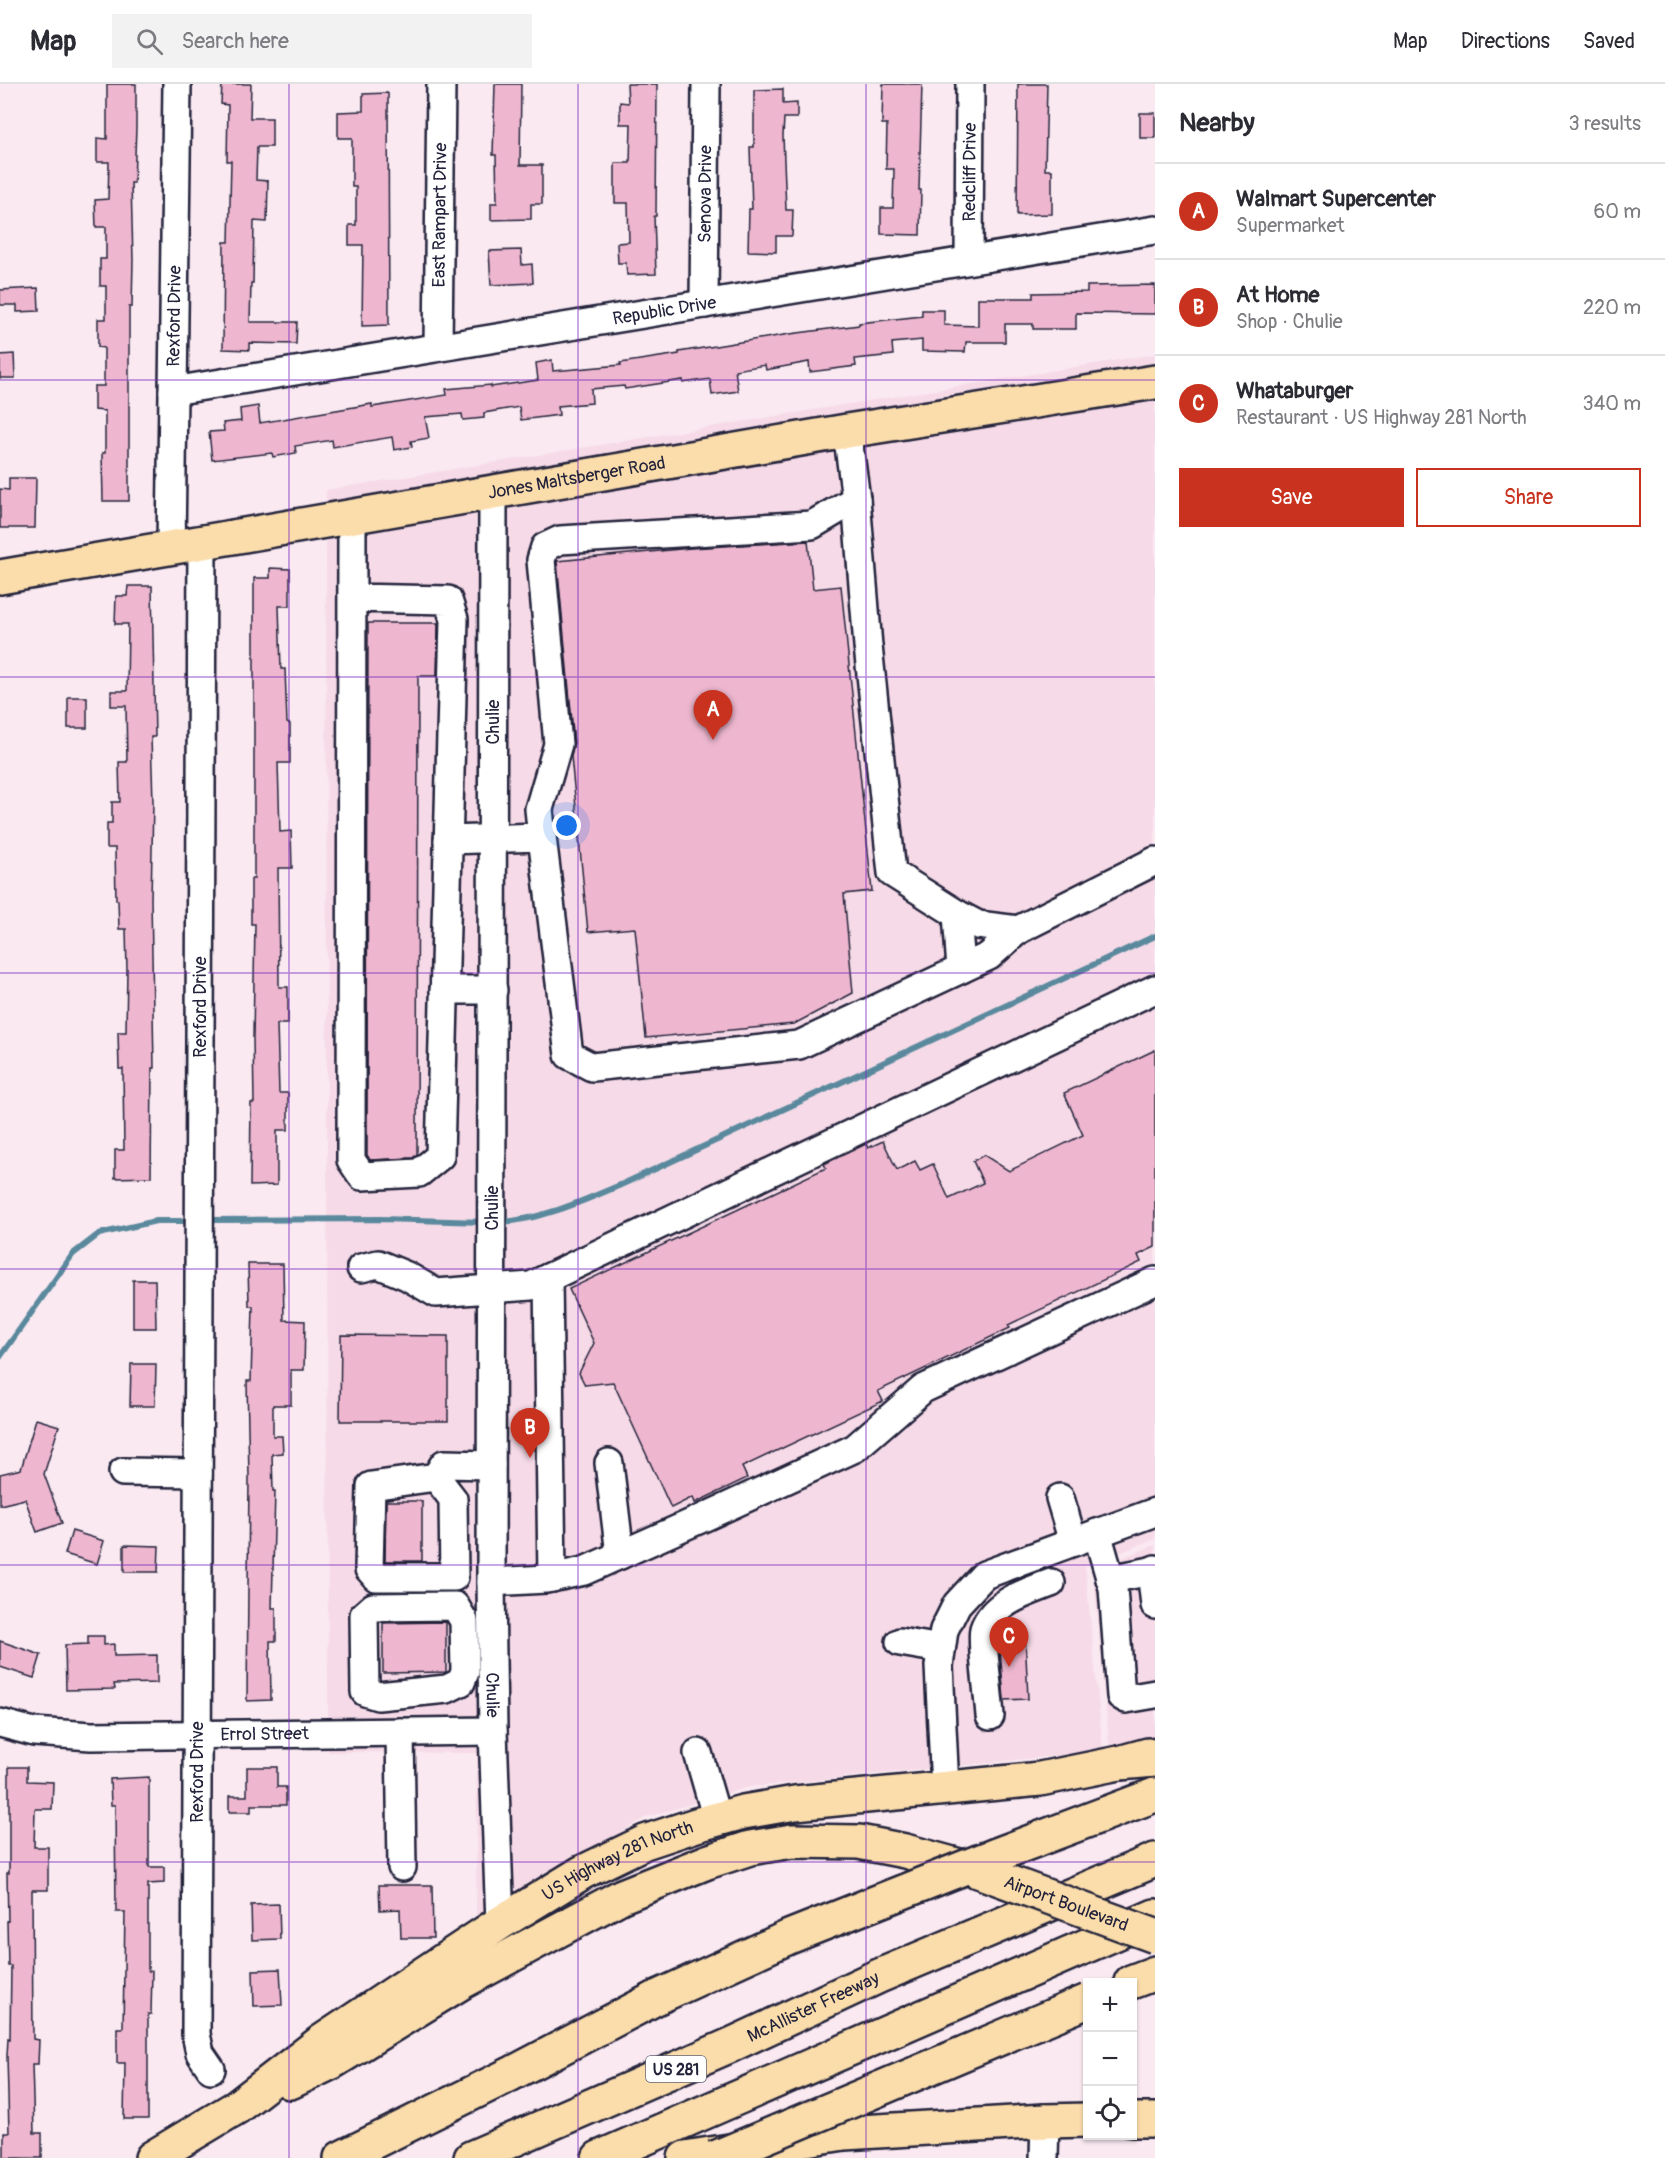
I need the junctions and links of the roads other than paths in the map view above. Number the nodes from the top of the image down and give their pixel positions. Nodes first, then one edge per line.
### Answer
1 (177, 84) edge
2 (441, 84) edge
3 (706, 84) edge
4 (970, 84) edge
5 (1155, 230) edge
6 (969, 260) junction
7 (704, 304) junction
8 (438, 347) junction
9 (1155, 382) edge
10 (173, 391) junction
11 (847, 431) junction
12 (493, 493) junction
13 (856, 499) junction
14 (351, 517) junction
15 (187, 545) junction
16 (0, 577) edge
17 (351, 598) junction
18 (448, 600) junction
19 (493, 601) junction
20 (453, 676) junction
21 (493, 676) junction
22 (542, 837) junction
23 (448, 840) junction
24 (494, 840) junction
25 (1155, 861) edge
26 (957, 914) junction
27 (1018, 930) junction
28 (961, 969) junction
29 (1155, 989) edge
30 (444, 990) junction
31 (493, 990) junction
32 (361, 1268) dead end
33 (492, 1277) junction
34 (548, 1278) junction
35 (1155, 1281) edge
36 (609, 1463) dead end
37 (491, 1465) junction
38 (123, 1472) dead end
39 (198, 1473) junction
40 (436, 1477) junction
41 (1060, 1498) dead end
42 (1155, 1512) edge
43 (1085, 1538) junction
44 (620, 1555) junction
45 (1153, 1570) edge
46 (552, 1578) junction
47 (1110, 1579) junction
48 (491, 1582) junction
49 (1051, 1583) dead end
50 (1155, 1605) edge
51 (492, 1639) junction
52 (465, 1640) junction
53 (900, 1642) dead end
54 (941, 1649) junction
55 (365, 1692) junction
56 (1155, 1694) edge
57 (990, 1716) dead end
58 (0, 1723) edge
59 (493, 1731) junction
60 (365, 1732) junction
61 (400, 1732) junction
62 (198, 1734) junction
63 (698, 1753) dead end
64 (1155, 1753) edge
65 (1155, 1760) edge
66 (1119, 1763) junction
67 (945, 1788) junction
68 (1155, 1795) edge
69 (717, 1819) junction
70 (1155, 1860) edge
71 (402, 1867) dead end
72 (1155, 1916) edge
73 (500, 1923) junction
74 (1155, 1936) edge
75 (1155, 1972) edge
76 (1137, 1980) edge
77 (1083, 2003) edge
78 (211, 2069) dead end
79 (237, 2107) junction
80 (1083, 2120) edge
81 (1137, 2120) edge
82 (1155, 2120) edge
83 (1045, 2121) junction
84 (152, 2158) edge
85 (341, 2158) edge
86 (471, 2158) edge
87 (599, 2158) edge
88 (685, 2158) edge
89 (715, 2158) edge
90 (1044, 2158) edge

1 - 10 street, Rexford Drive
2 - 8 street, East Rampart Drive
3 - 7 street, Senova Drive
4 - 6 street, Redcliff Drive
5 - 6 street, Republic Drive
6 - 7 street, Republic Drive
7 - 8 street, Republic Drive
8 - 10 street, Republic Drive
9 - 11 main road, Jones Maltsberger Road
10 - 15 street, Rexford Drive
11 - 12 main road, Jones Maltsberger Road
11 - 13 street
12 - 14 main road, Jones Maltsberger Road
12 - 19 street, Chulie
13 - 22 street
13 - 26 street
14 - 15 main road, Jones Maltsberger Road
14 - 17 street
15 - 16 main road, Jones Maltsberger Road
15 - 39 street, Rexford Drive
17 - 18 street
17 - 30 street
18 - 19 street
18 - 20 street
19 - 21 street, Chulie
20 - 21 street
20 - 23 street
21 - 24 street, Chulie
22 - 24 street
22 - 28 street
23 - 24 street
23 - 30 street
24 - 31 street, Chulie
25 - 27 street
26 - 27 street
26 - 28 street
27 - 28 street
29 - 34 street
30 - 31 street
31 - 33 street, Chulie
32 - 33 street
33 - 34 street
33 - 37 street, Chulie
34 - 46 street
35 - 44 street
36 - 44 street
37 - 40 street
37 - 48 street, Chulie
38 - 39 street
39 - 62 street, Rexford Drive
40 - 40 street
41 - 43 street
42 - 43 street
43 - 47 street
43 - 54 street
44 - 46 street
45 - 47 street
45 - 50 street
46 - 48 street
47 - 56 street
48 - 51 street, Chulie
49 - 57 street
51 - 52 street
51 - 59 street, Chulie
52 - 55 street
52 - 55 street
53 - 54 street
54 - 67 street
55 - 60 street
58 - 62 street, Errol Street
59 - 61 street, Errol Street
59 - 73 street, Chulie
60 - 61 street, Errol Street
60 - 62 street, Errol Street
61 - 71 street
62 - 78 street, Rexford Drive
63 - 69 street
64 - 66 main road, US Highway 281 North
65 - 66 main road
66 - 67 main road, US Highway 281 North
67 - 69 main road, US Highway 281 North
68 - 85 main road, bridge
69 - 73 main road, US Highway 281 North
70 - 86 main road, McAllister Freeway / US 281
72 - 87 main road, US 281
73 - 79 main road, US Highway 281 North
74 - 79 main road, Airport Boulevard, bridge
75 - 76 main road
77 - 89 main road, bridge
79 - 84 main road, US Highway 281 North
80 - 83 main road
81 - 82 main road
83 - 88 main road
83 - 90 street

